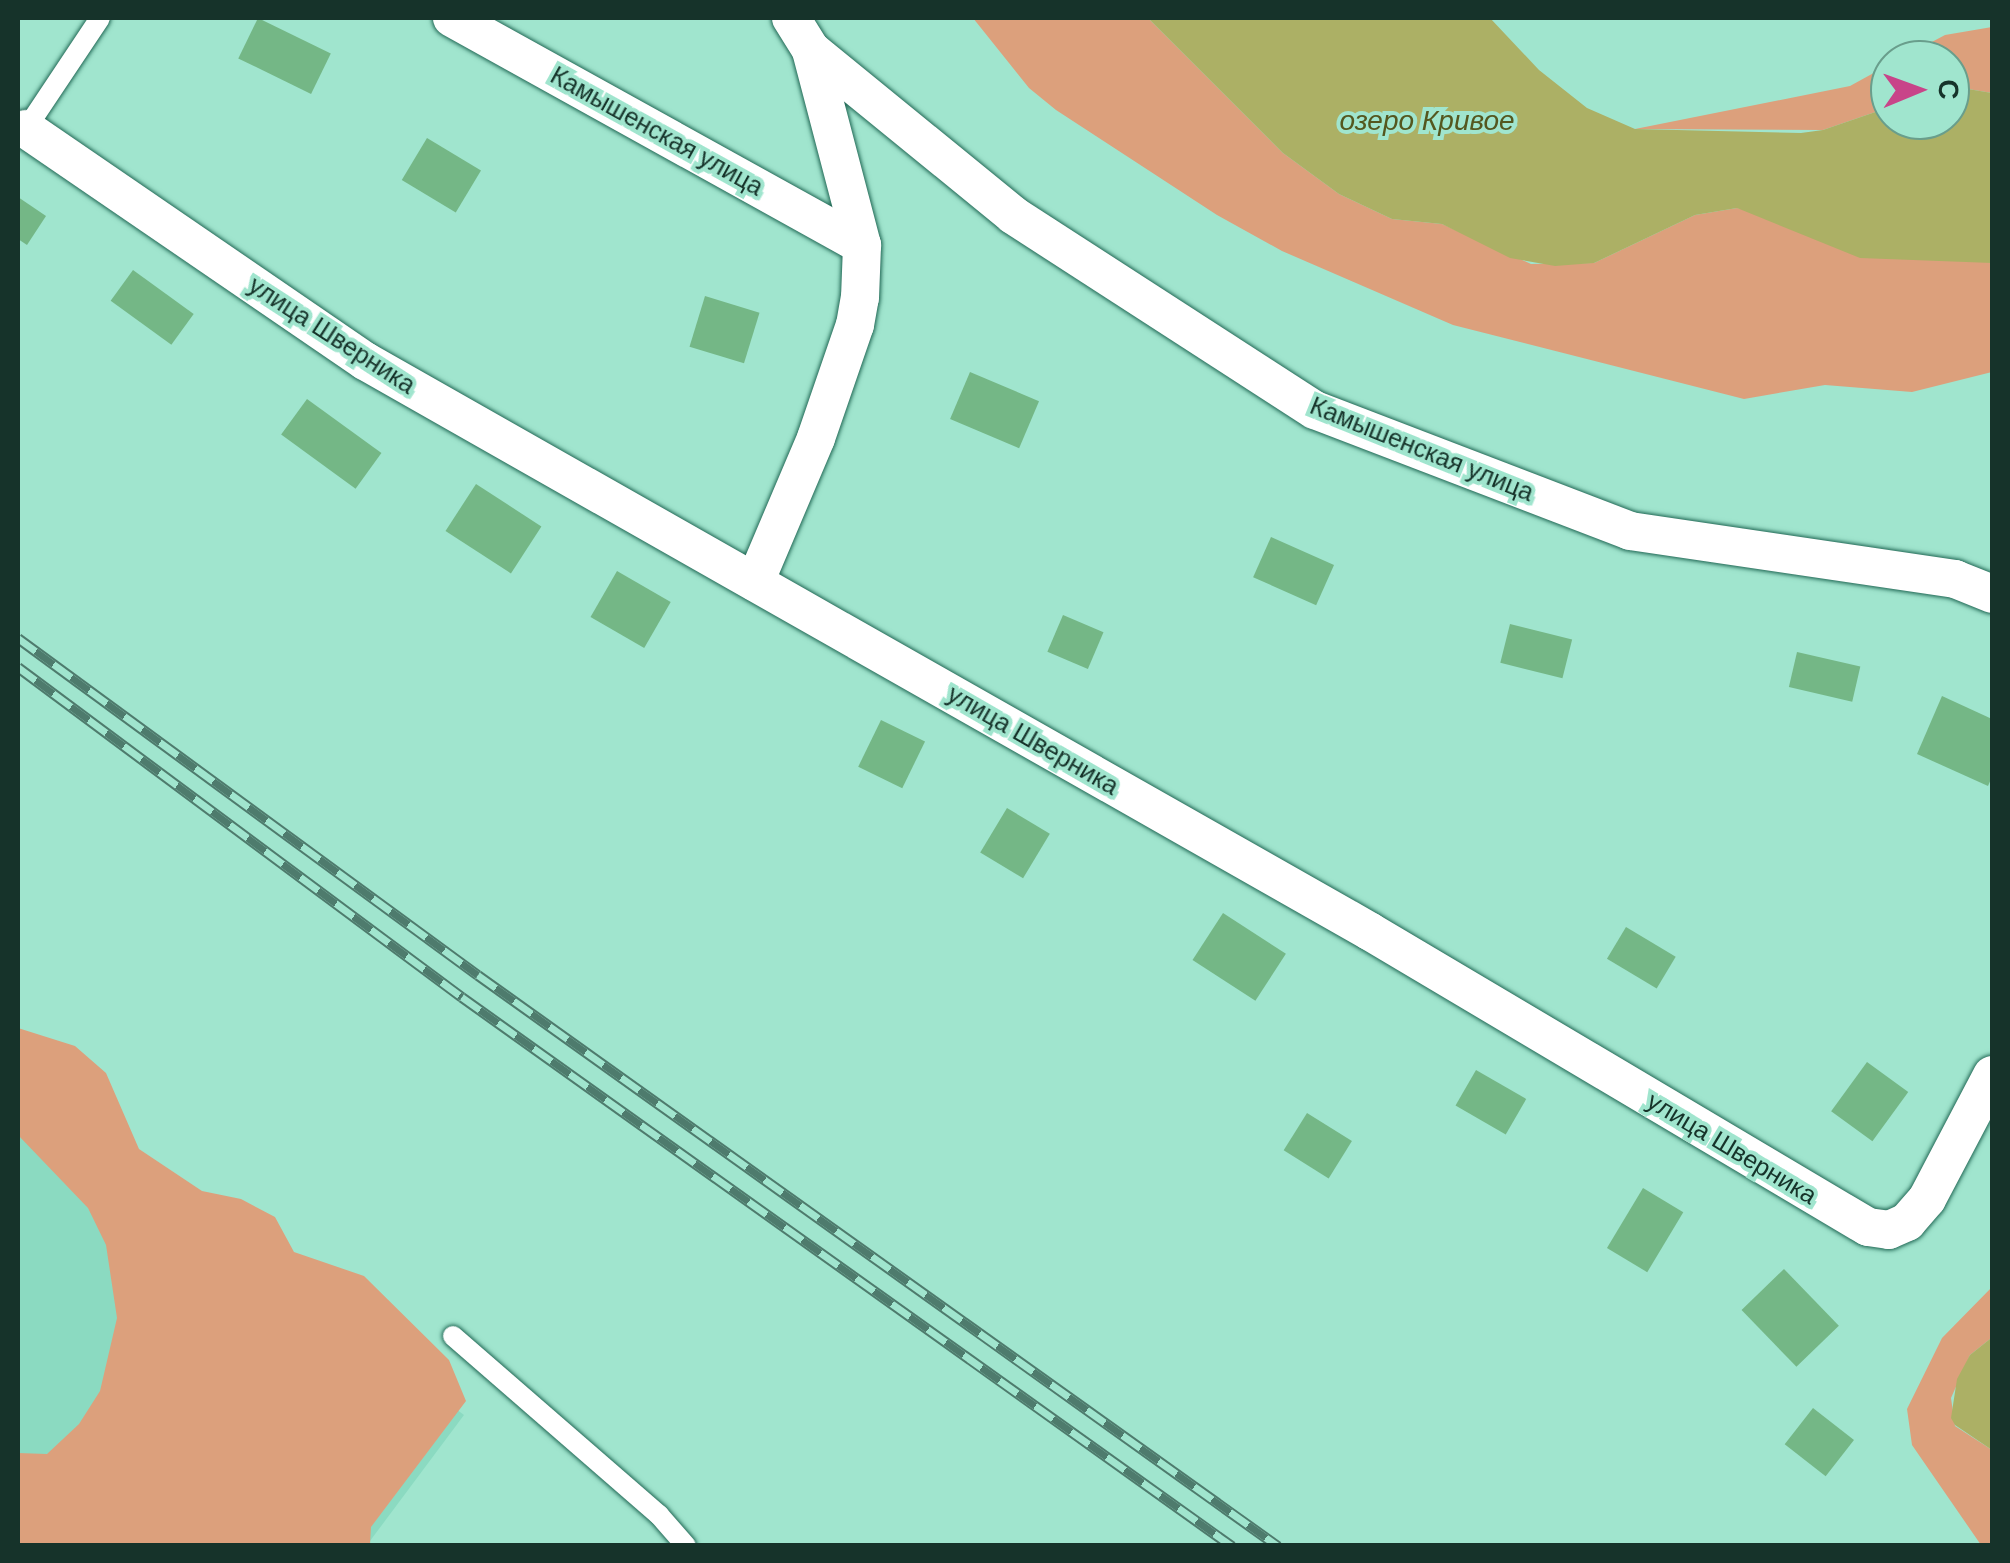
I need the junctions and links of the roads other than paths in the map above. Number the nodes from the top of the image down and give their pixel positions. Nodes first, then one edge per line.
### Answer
1 (100, 18) edge
2 (452, 18) edge
3 (791, 18) edge
4 (811, 50) junction
5 (22, 128) edge
6 (862, 245) junction
7 (755, 582) junction
8 (1992, 594) edge
9 (1992, 1075) edge
10 (453, 1336) dead end
11 (686, 1546) edge

1 - 5 lane
2 - 6 street, Камышенская улица
3 - 4 street, Камышенская улица
4 - 6 street
4 - 8 street, Камышенская улица
5 - 7 street, улица Шверника
6 - 7 street
7 - 9 street, улица Шверника
10 - 11 lane

